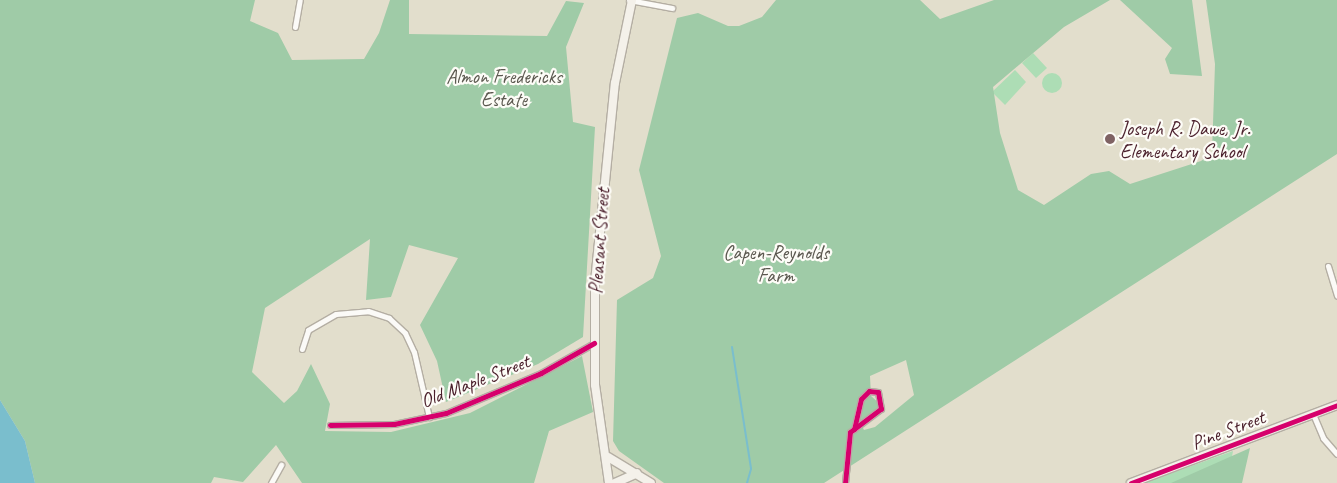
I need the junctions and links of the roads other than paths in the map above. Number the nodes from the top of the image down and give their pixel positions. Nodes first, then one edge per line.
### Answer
1 (300, 0) edge
2 (630, 0) edge
3 (672, 8) dead end
4 (295, 27) dead end
5 (1328, 266) dead end
6 (1337, 296) edge
7 (594, 342) junction
8 (302, 349) dead end
9 (1337, 405) edge
10 (1313, 414) junction
11 (428, 417) junction
12 (330, 425) dead end
13 (854, 429) junction
14 (1337, 454) edge
15 (608, 457) junction
16 (281, 465) dead end
17 (637, 473) junction
18 (271, 483) edge
19 (609, 483) edge
20 (615, 483) edge
21 (651, 483) edge
22 (845, 483) edge
23 (1131, 483) edge

1 - 4 street
2 - 3 street
2 - 7 main road, Pleasant Street
5 - 6 street
7 - 11 street, Old Maple Street
7 - 15 main road, Pleasant Street
8 - 11 street
9 - 10 main road, Pine Street
10 - 14 street
10 - 23 main road, Pine Street
11 - 12 street, Old Maple Street
13 - 13 street
13 - 22 street
15 - 17 main road
15 - 19 main road, Pleasant Street
16 - 18 street
17 - 20 main road
17 - 21 main road

